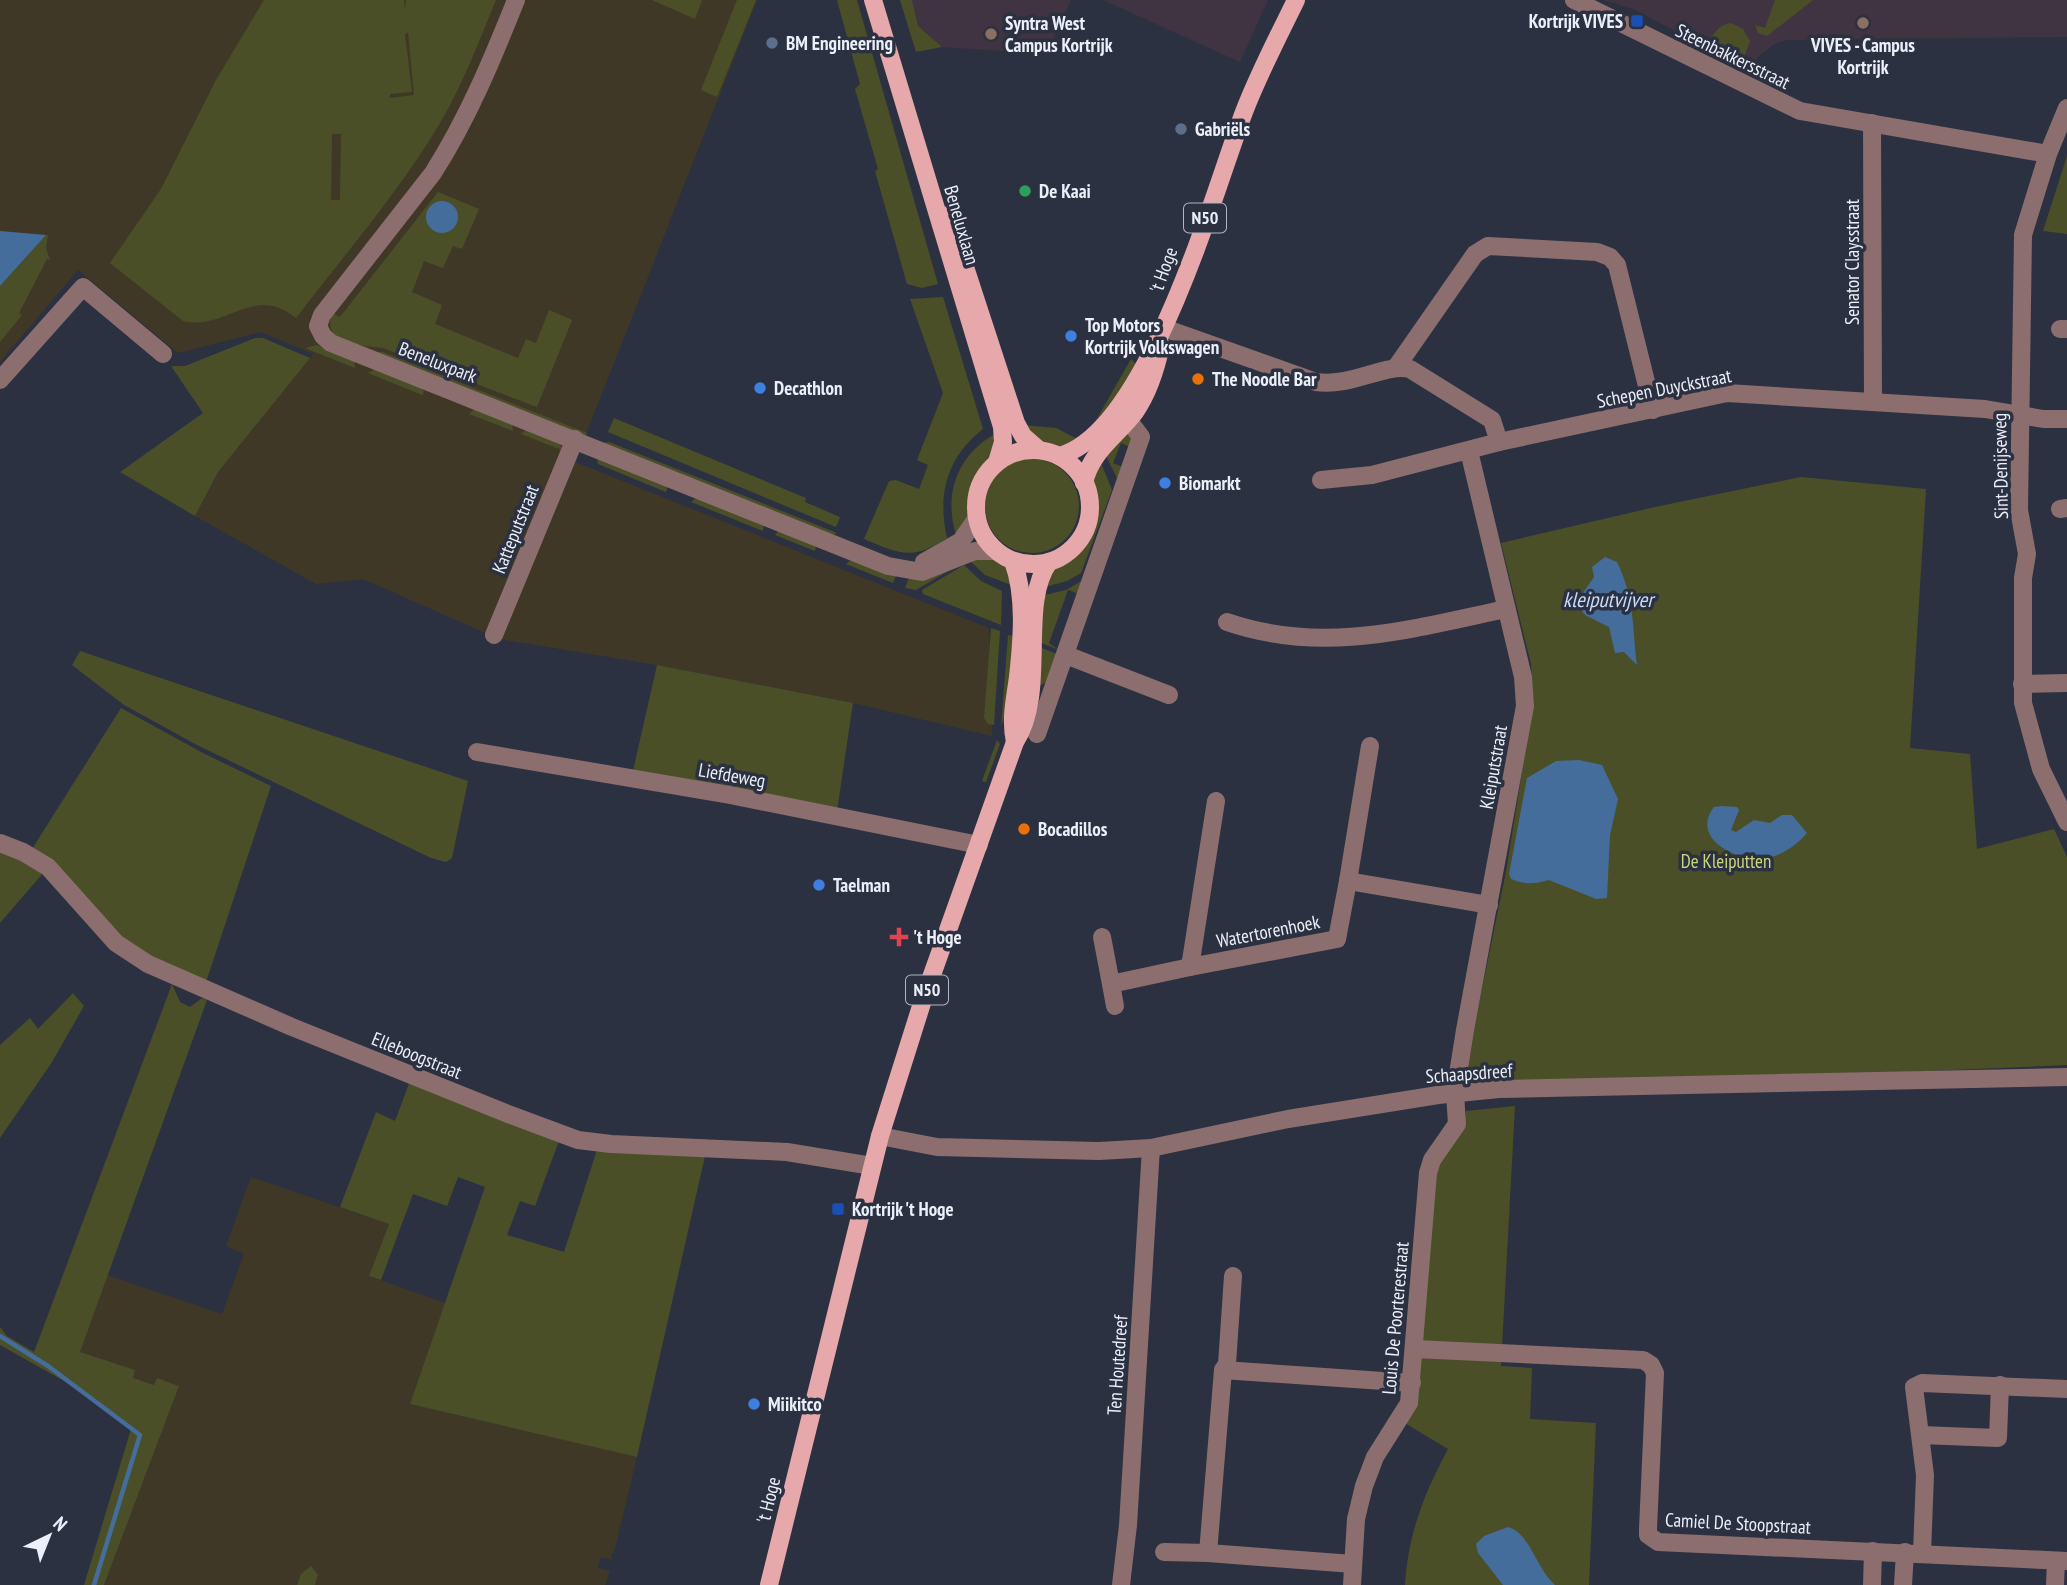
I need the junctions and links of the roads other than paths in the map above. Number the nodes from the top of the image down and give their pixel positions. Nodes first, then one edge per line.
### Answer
1 (516, 0) edge
2 (873, 0) edge
3 (882, 0) edge
4 (1296, 0) edge
5 (1574, 0) edge
6 (2067, 108) edge
7 (1872, 123) junction
8 (2048, 154) junction
9 (1164, 327) junction
10 (163, 354) dead end
11 (1398, 366) junction
12 (0, 380) edge
13 (1874, 401) junction
14 (1653, 410) junction
15 (1124, 414) junction
16 (2020, 415) junction
17 (2067, 419) edge
18 (575, 439) junction
19 (1499, 442) junction
20 (1039, 450) junction
21 (1469, 451) junction
22 (1059, 456) junction
23 (998, 462) junction
24 (1321, 480) dead end
25 (1084, 483) junction
26 (977, 518) junction
27 (996, 551) junction
28 (1013, 561) junction
29 (1049, 562) junction
30 (908, 569) junction
31 (1506, 609) junction
32 (1227, 622) dead end
33 (494, 635) dead end
34 (1066, 655) junction
35 (2067, 683) edge
36 (2022, 684) junction
37 (1169, 695) dead end
38 (1037, 734) dead end
39 (1015, 742) junction
40 (1370, 746) dead end
41 (477, 752) dead end
42 (1216, 801) dead end
43 (2067, 822) edge
44 (0, 843) edge
45 (979, 845) junction
46 (1348, 881) junction
47 (1489, 905) junction
48 (1102, 937) dead end
49 (1190, 967) junction
50 (1111, 984) junction
51 (1115, 1006) dead end
52 (2067, 1077) edge
53 (1455, 1093) junction
54 (880, 1136) junction
55 (1151, 1148) junction
56 (872, 1167) junction
57 (1233, 1276) dead end
58 (1415, 1349) junction
59 (1223, 1370) junction
60 (1412, 1383) junction
61 (2000, 1385) junction
62 (2067, 1389) edge
63 (1921, 1435) junction
64 (1873, 1550) junction
65 (1164, 1552) dead end
66 (1208, 1553) junction
67 (1913, 1553) junction
68 (2061, 1561) edge
69 (1353, 1563) junction
70 (769, 1585) edge
71 (1121, 1585) edge
72 (1352, 1585) edge
73 (1872, 1585) edge
74 (1903, 1585) edge
75 (2055, 1585) edge

1 - 18 street, Beneluxpark
2 - 23 main road, Beneluxlaan
3 - 20 main road, Beneluxlaan
4 - 9 main road, 't Hoge / N50
5 - 7 street, Steenbakkersstraat
6 - 8 street, Sint-Denijseweg
7 - 8 street, Steenbakkersstraat
7 - 13 street, Senator Claysstraat
8 - 16 street, Sint-Denijseweg
9 - 11 street
9 - 15 main road, 't Hoge / N50
10 - 12 street
11 - 14 street
11 - 19 street
13 - 14 street, Schepen Duyckstraat
13 - 16 street, Schepen Duyckstraat
14 - 19 street, Schepen Duyckstraat
15 - 22 main road, 't Hoge / N50
15 - 25 main road, 't Hoge / N50
15 - 34 street
16 - 17 street, Schepen Duyckstraat
16 - 36 street, Sint-Denijseweg
18 - 30 street, Beneluxpark
18 - 33 street, Katteputstraat
19 - 21 street, Schepen Duyckstraat
20 - 22 main road
20 - 23 main road
21 - 24 street, Schepen Duyckstraat
21 - 31 street, Kleiputstraat
22 - 25 main road
23 - 26 main road
25 - 29 main road, N50
26 - 27 main road
26 - 30 street
27 - 28 main road
27 - 30 street, Beneluxpark
28 - 29 main road
28 - 39 main road, 't Hoge / N50
29 - 39 main road, 't Hoge / N50
31 - 32 street
31 - 47 street, Kleiputstraat
34 - 37 street
34 - 38 street
35 - 36 street
36 - 43 street, Sint-Denijseweg
39 - 45 main road, 't Hoge / N50
40 - 46 street, Watertorenhoek
41 - 45 street, Liefdeweg
42 - 49 street, Watertorenhoek
44 - 56 street, Elleboogstraat
45 - 54 main road, 't Hoge / N50
46 - 47 street
46 - 49 street, Watertorenhoek
47 - 53 street, Kleiputstraat
48 - 50 street
49 - 50 street, Watertorenhoek
50 - 51 street
52 - 53 street, Schaapsdreef
53 - 55 street, Schaapsdreef
53 - 58 street, Louis De Poorterestraat
54 - 55 street, Schaapsdreef
54 - 56 main road, 't Hoge / N50
55 - 71 street, Ten Houtedreef
56 - 70 main road, 't Hoge / N50
57 - 59 street
58 - 60 street, Louis De Poorterestraat
58 - 64 street, Camiel De Stoopstraat
59 - 60 street
59 - 66 street
60 - 69 street, Louis De Poorterestraat
61 - 62 street
61 - 63 street
61 - 63 street
63 - 67 street
64 - 67 street, Camiel De Stoopstraat
64 - 73 street
65 - 66 street
66 - 69 street
67 - 68 street, Camiel De Stoopstraat
67 - 74 street
68 - 75 street
69 - 72 street, Louis De Poorterestraat

